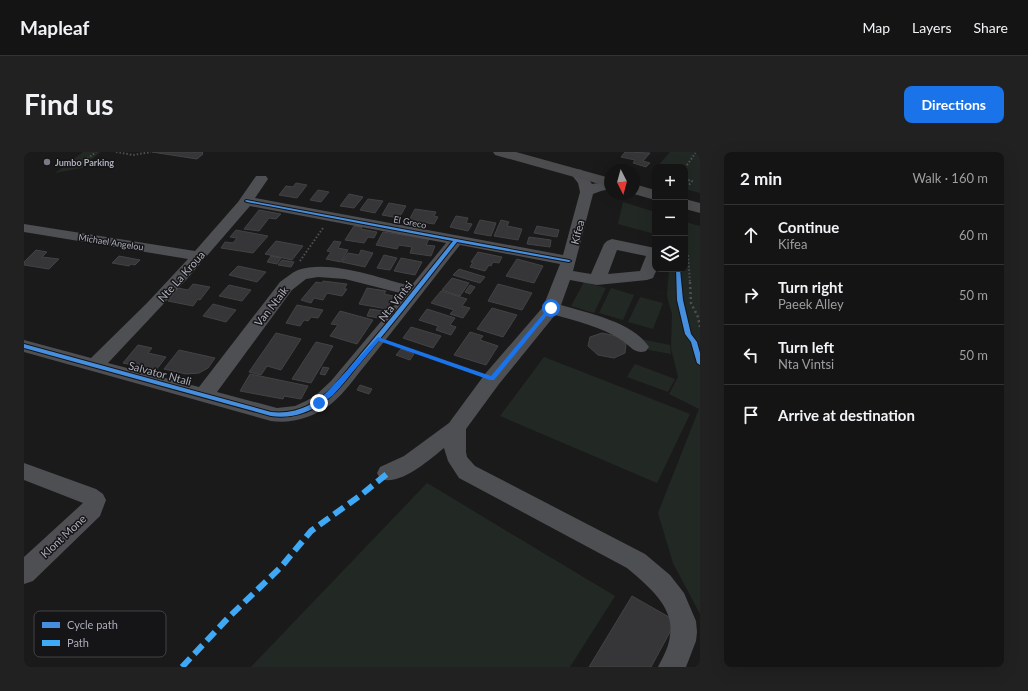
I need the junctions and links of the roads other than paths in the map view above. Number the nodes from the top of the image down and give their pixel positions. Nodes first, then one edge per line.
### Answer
1 (500, 152) edge
2 (532, 152) edge
3 (604, 172) edge
4 (577, 173) junction
5 (261, 179) dead end
6 (604, 182) edge
7 (604, 185) edge
8 (640, 185) edge
9 (587, 192) junction
10 (652, 193) edge
11 (688, 195) edge
12 (700, 198) edge
13 (247, 201) junction
14 (688, 205) edge
15 (700, 208) edge
16 (31, 229) edge
17 (456, 240) junction
18 (24, 242) edge
19 (199, 256) junction
20 (566, 268) junction
21 (597, 280) dead end
22 (414, 292) junction
23 (551, 308) junction
24 (25, 347) edge
25 (640, 347) dead end
26 (94, 365) junction
27 (204, 395) junction
28 (291, 414) joint
29 (456, 428) junction
30 (24, 471) edge
31 (388, 472) dead end
32 (24, 573) edge
33 (672, 667) edge

1 - 4 main road
2 - 3 main road
4 - 6 main road
4 - 9 street
5 - 13 street, Nte La Kroua
7 - 9 street
8 - 10 main road
9 - 20 street, Kifea
11 - 12 main road
13 - 17 street, El Greco
13 - 19 street, Nte La Kroua
14 - 15 main road
16 - 18 street
16 - 19 street, Michael Angelou
17 - 20 street, El Greco
17 - 22 street, Nta Vintsi
19 - 26 street, Nte La Kroua
20 - 21 street, El Greco
20 - 23 street, Kifea
22 - 27 street, Van Ntaik
22 - 28 street, Nta Vintsi
23 - 25 street
23 - 29 street, Kifea
24 - 26 street, Salvator Ntali
26 - 27 street, Salvator Ntali
27 - 28 street, Salvator Ntali
29 - 31 street, Kifea
29 - 33 street
30 - 32 street, Klont Mone

